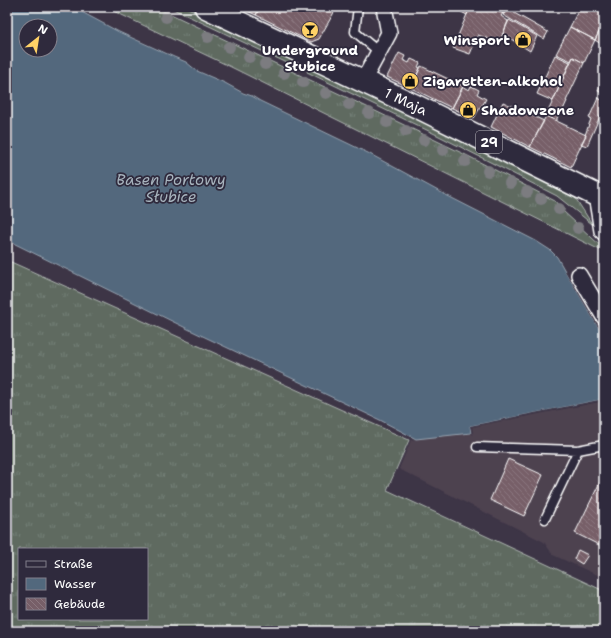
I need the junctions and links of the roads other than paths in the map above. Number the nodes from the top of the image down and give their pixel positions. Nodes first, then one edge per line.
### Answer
1 (206, 7) edge
2 (358, 7) edge
3 (384, 7) edge
4 (379, 52) junction
5 (363, 81) junction
6 (600, 197) edge
7 (604, 233) edge
8 (578, 275) dead end
9 (602, 309) edge
10 (604, 445) edge
11 (477, 447) dead end
12 (578, 450) junction
13 (545, 519) dead end

1 - 5 main road, 1 Maja / 29
2 - 4 lane
3 - 4 street
4 - 5 street
5 - 6 main road, 1 Maja / 29
6 - 7 street
8 - 9 street
10 - 12 lane
11 - 12 lane
12 - 13 lane

